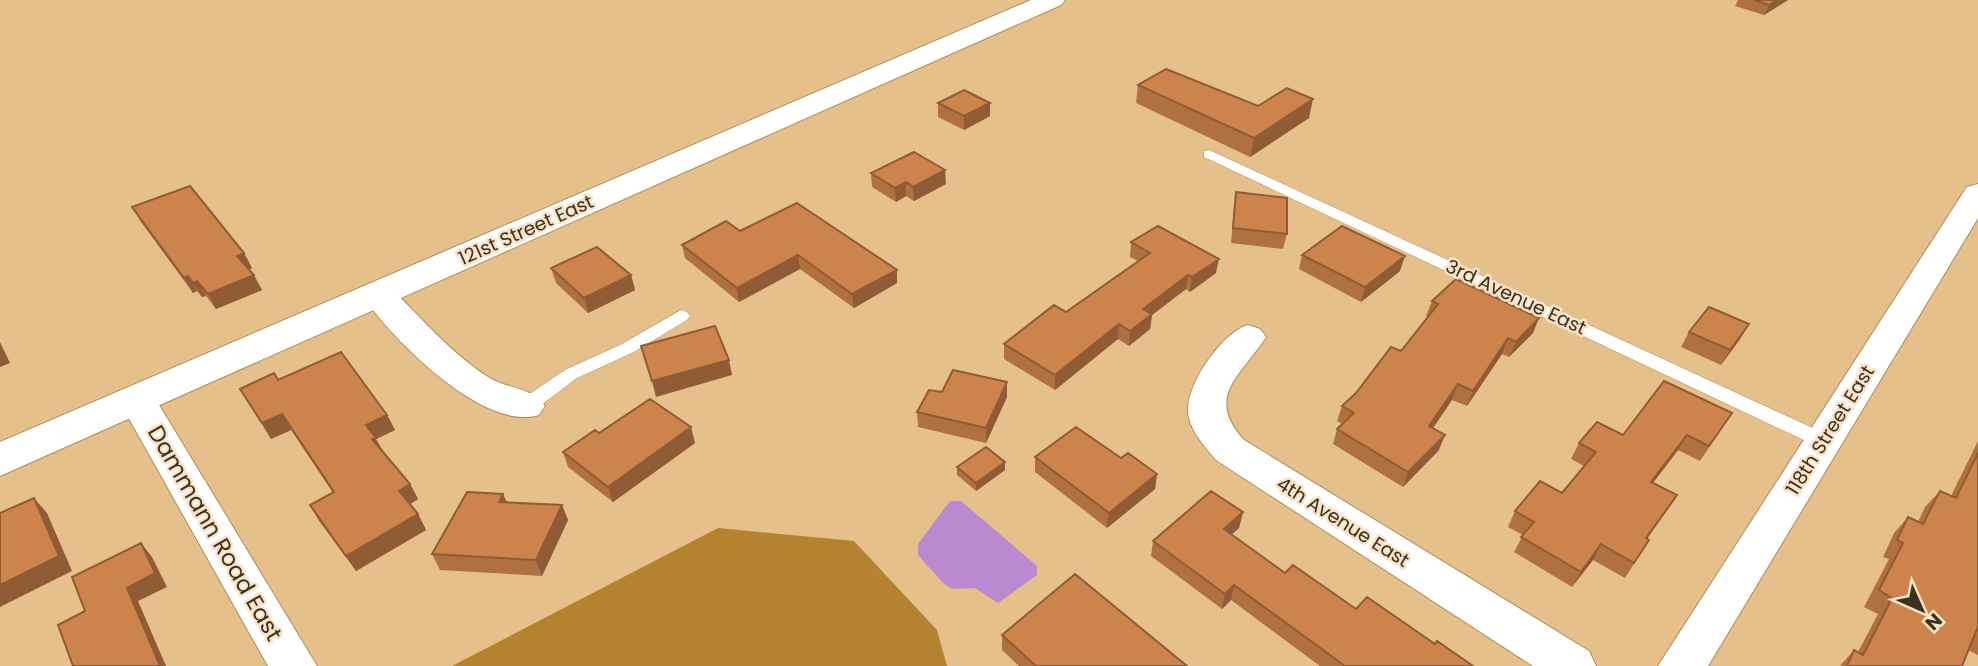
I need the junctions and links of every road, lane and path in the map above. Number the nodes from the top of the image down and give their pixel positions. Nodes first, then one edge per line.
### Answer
1 (1052, 0) edge
2 (1209, 153) dead end
3 (1978, 194) edge
4 (379, 295) junction
5 (681, 316) dead end
6 (1248, 337) dead end
7 (137, 399) junction
8 (526, 406) joint
9 (1823, 440) junction
10 (0, 460) edge
11 (293, 666) edge
12 (1572, 666) edge
13 (1682, 666) edge

1 - 4 street, 121st Street East
2 - 9 lane, 3rd Avenue East
3 - 9 street, 118th Street East
4 - 7 street, 121st Street East
4 - 8 street
5 - 8 lane
6 - 12 street, 4th Avenue East
7 - 10 street, 121st Street East
7 - 11 street, Dammann Road East
9 - 13 street, 118th Street East

